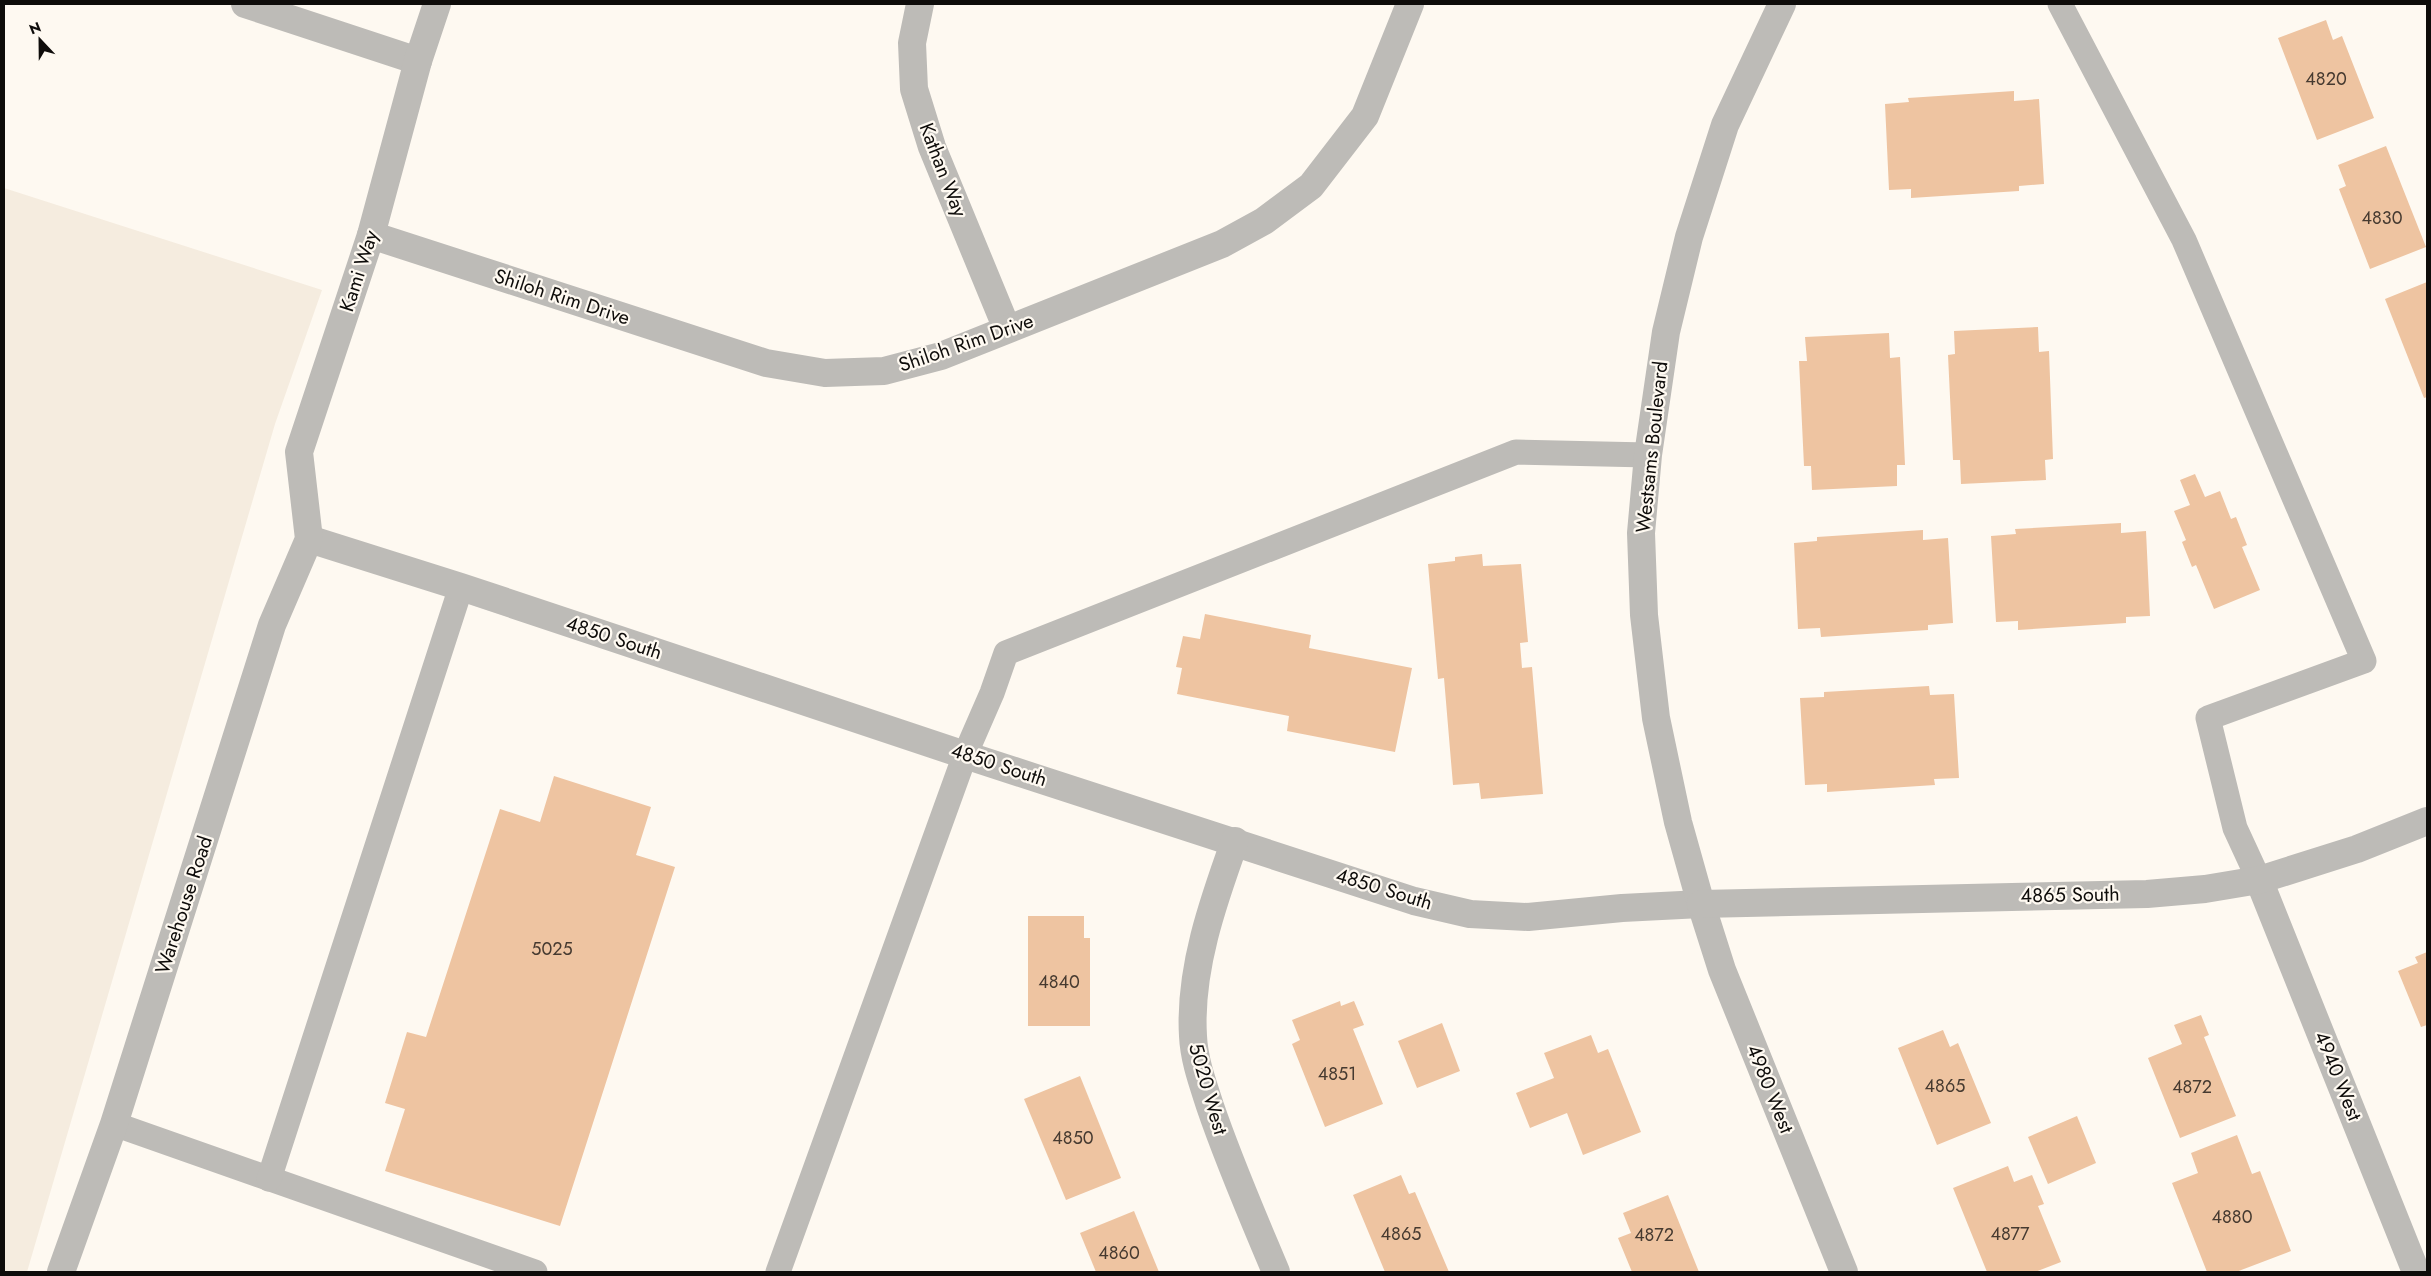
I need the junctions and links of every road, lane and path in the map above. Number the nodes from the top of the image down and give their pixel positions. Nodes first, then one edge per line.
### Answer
1 (245, 4) edge
2 (437, 4) edge
3 (920, 4) edge
4 (1410, 4) edge
5 (1782, 4) edge
6 (2060, 4) edge
7 (418, 61) junction
8 (371, 235) junction
9 (1007, 329) junction
10 (1648, 455) junction
11 (309, 539) junction
12 (462, 586) junction
13 (965, 755) junction
14 (2427, 821) edge
15 (1236, 841) junction
16 (2259, 880) junction
17 (1701, 904) junction
18 (114, 1124) junction
19 (269, 1179) junction
20 (61, 1272) edge
21 (535, 1272) edge
22 (778, 1272) edge
23 (1276, 1272) edge
24 (1844, 1272) edge
25 (2416, 1272) edge

1 - 7 street
2 - 7 street, Kami Way
3 - 9 street, Kathan Way
4 - 9 street, Shiloh Rim Drive
5 - 10 street, Westsams Boulevard
6 - 16 lane
7 - 8 street, Kami Way
8 - 9 street, Shiloh Rim Drive
8 - 11 street, Kami Way
10 - 13 lane
10 - 17 street, Westsams Boulevard
11 - 12 street, 4850 South
11 - 18 street, Warehouse Road
12 - 13 street, 4850 South
12 - 19 lane
13 - 15 street, 4850 South
13 - 22 lane
14 - 16 street, 4865 South
15 - 17 street, 4850 South
15 - 23 street, 5020 West
16 - 17 street, 4865 South
16 - 25 street, 4940 West
17 - 24 street, 4980 West
18 - 19 lane
18 - 20 street, Warehouse Road
19 - 21 lane

